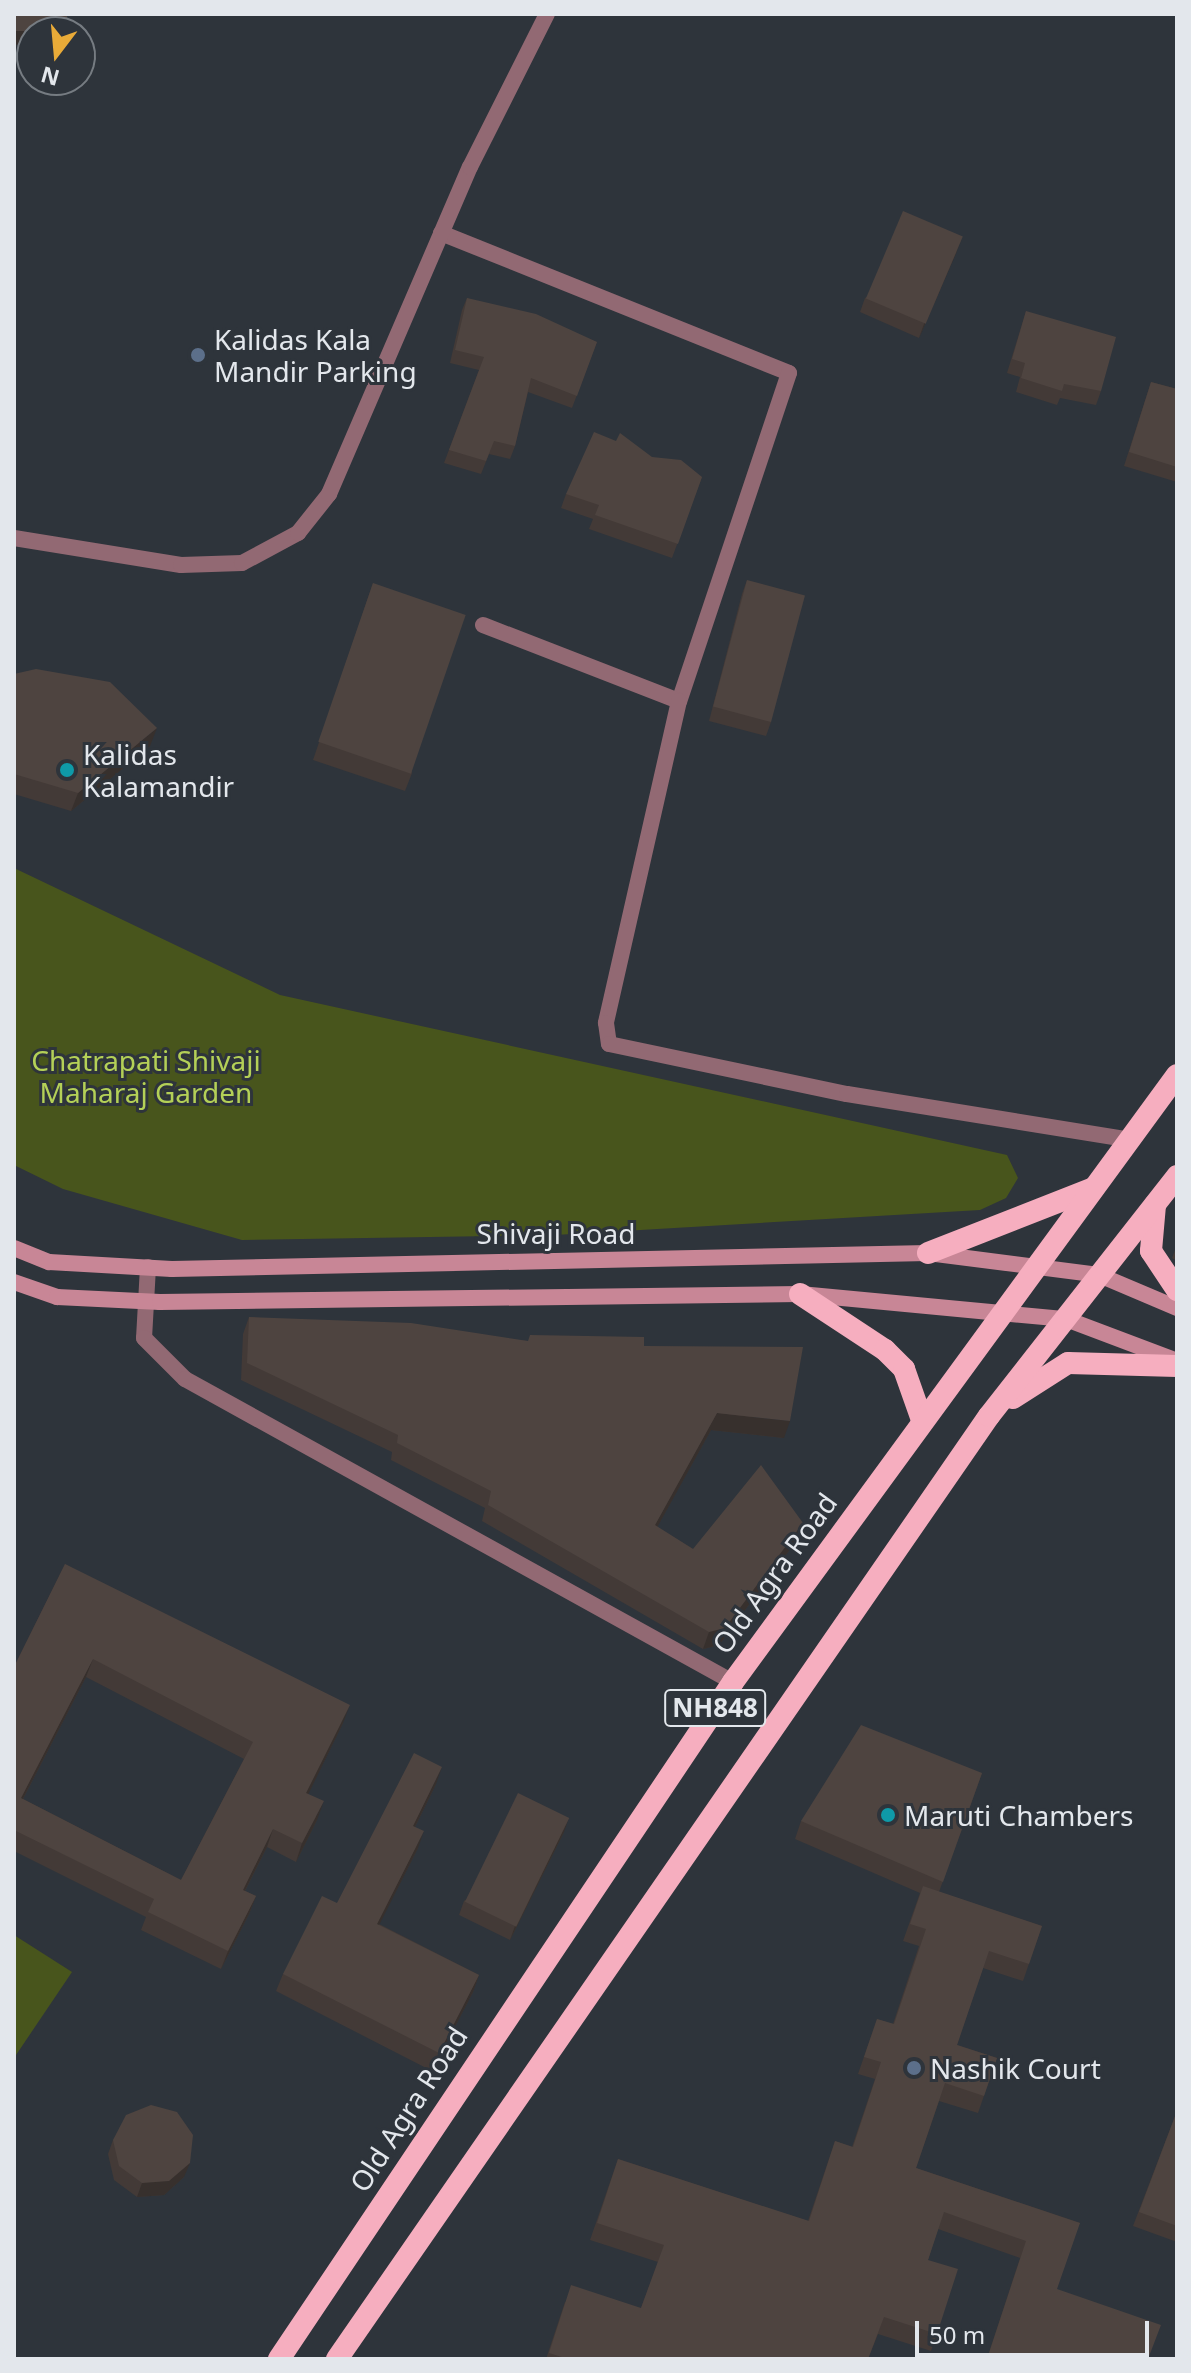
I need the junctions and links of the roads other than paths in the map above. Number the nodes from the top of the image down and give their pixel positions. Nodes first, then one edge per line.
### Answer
1 (547, 14) edge
2 (441, 233) junction
3 (14, 538) edge
4 (483, 625) dead end
5 (679, 701) junction
6 (1177, 1075) edge
7 (1132, 1140) junction
8 (1177, 1176) edge
9 (1097, 1187) junction
10 (1155, 1204) junction
11 (14, 1248) edge
12 (928, 1253) junction
13 (1038, 1265) junction
14 (148, 1267) junction
15 (1099, 1275) junction
16 (14, 1282) edge
17 (1177, 1290) edge
18 (800, 1294) junction
19 (146, 1301) junction
20 (1177, 1308) edge
21 (1004, 1311) junction
22 (1066, 1319) junction
23 (1177, 1363) edge
24 (989, 1416) junction
25 (922, 1420) junction
26 (733, 1682) junction
27 (279, 2359) edge
28 (337, 2359) edge

1 - 2 street
2 - 3 street
2 - 5 street
4 - 5 street
5 - 7 street
6 - 7 highway, Old Agra Road / NH848
7 - 9 highway, Old Agra Road / NH848
8 - 10 highway, NH848
9 - 12 highway
9 - 13 highway, Old Agra Road / NH848
10 - 15 highway, NH848
10 - 17 highway
11 - 14 main road, Shivaji Road
12 - 13 main road, Shivaji Road
12 - 14 main road, Shivaji Road
13 - 15 main road, Shivaji Road
13 - 21 highway, Old Agra Road / NH848
14 - 19 street
15 - 20 main road, Shivaji Road
15 - 22 highway, NH848
16 - 19 main road
18 - 19 main road
18 - 21 main road
18 - 25 highway
19 - 26 street
21 - 22 main road
21 - 25 highway, Old Agra Road / NH848
22 - 23 main road
22 - 24 highway, NH848
23 - 24 highway
24 - 28 highway, NH848
25 - 26 highway, Old Agra Road / NH848
26 - 27 highway, Old Agra Road / NH848

